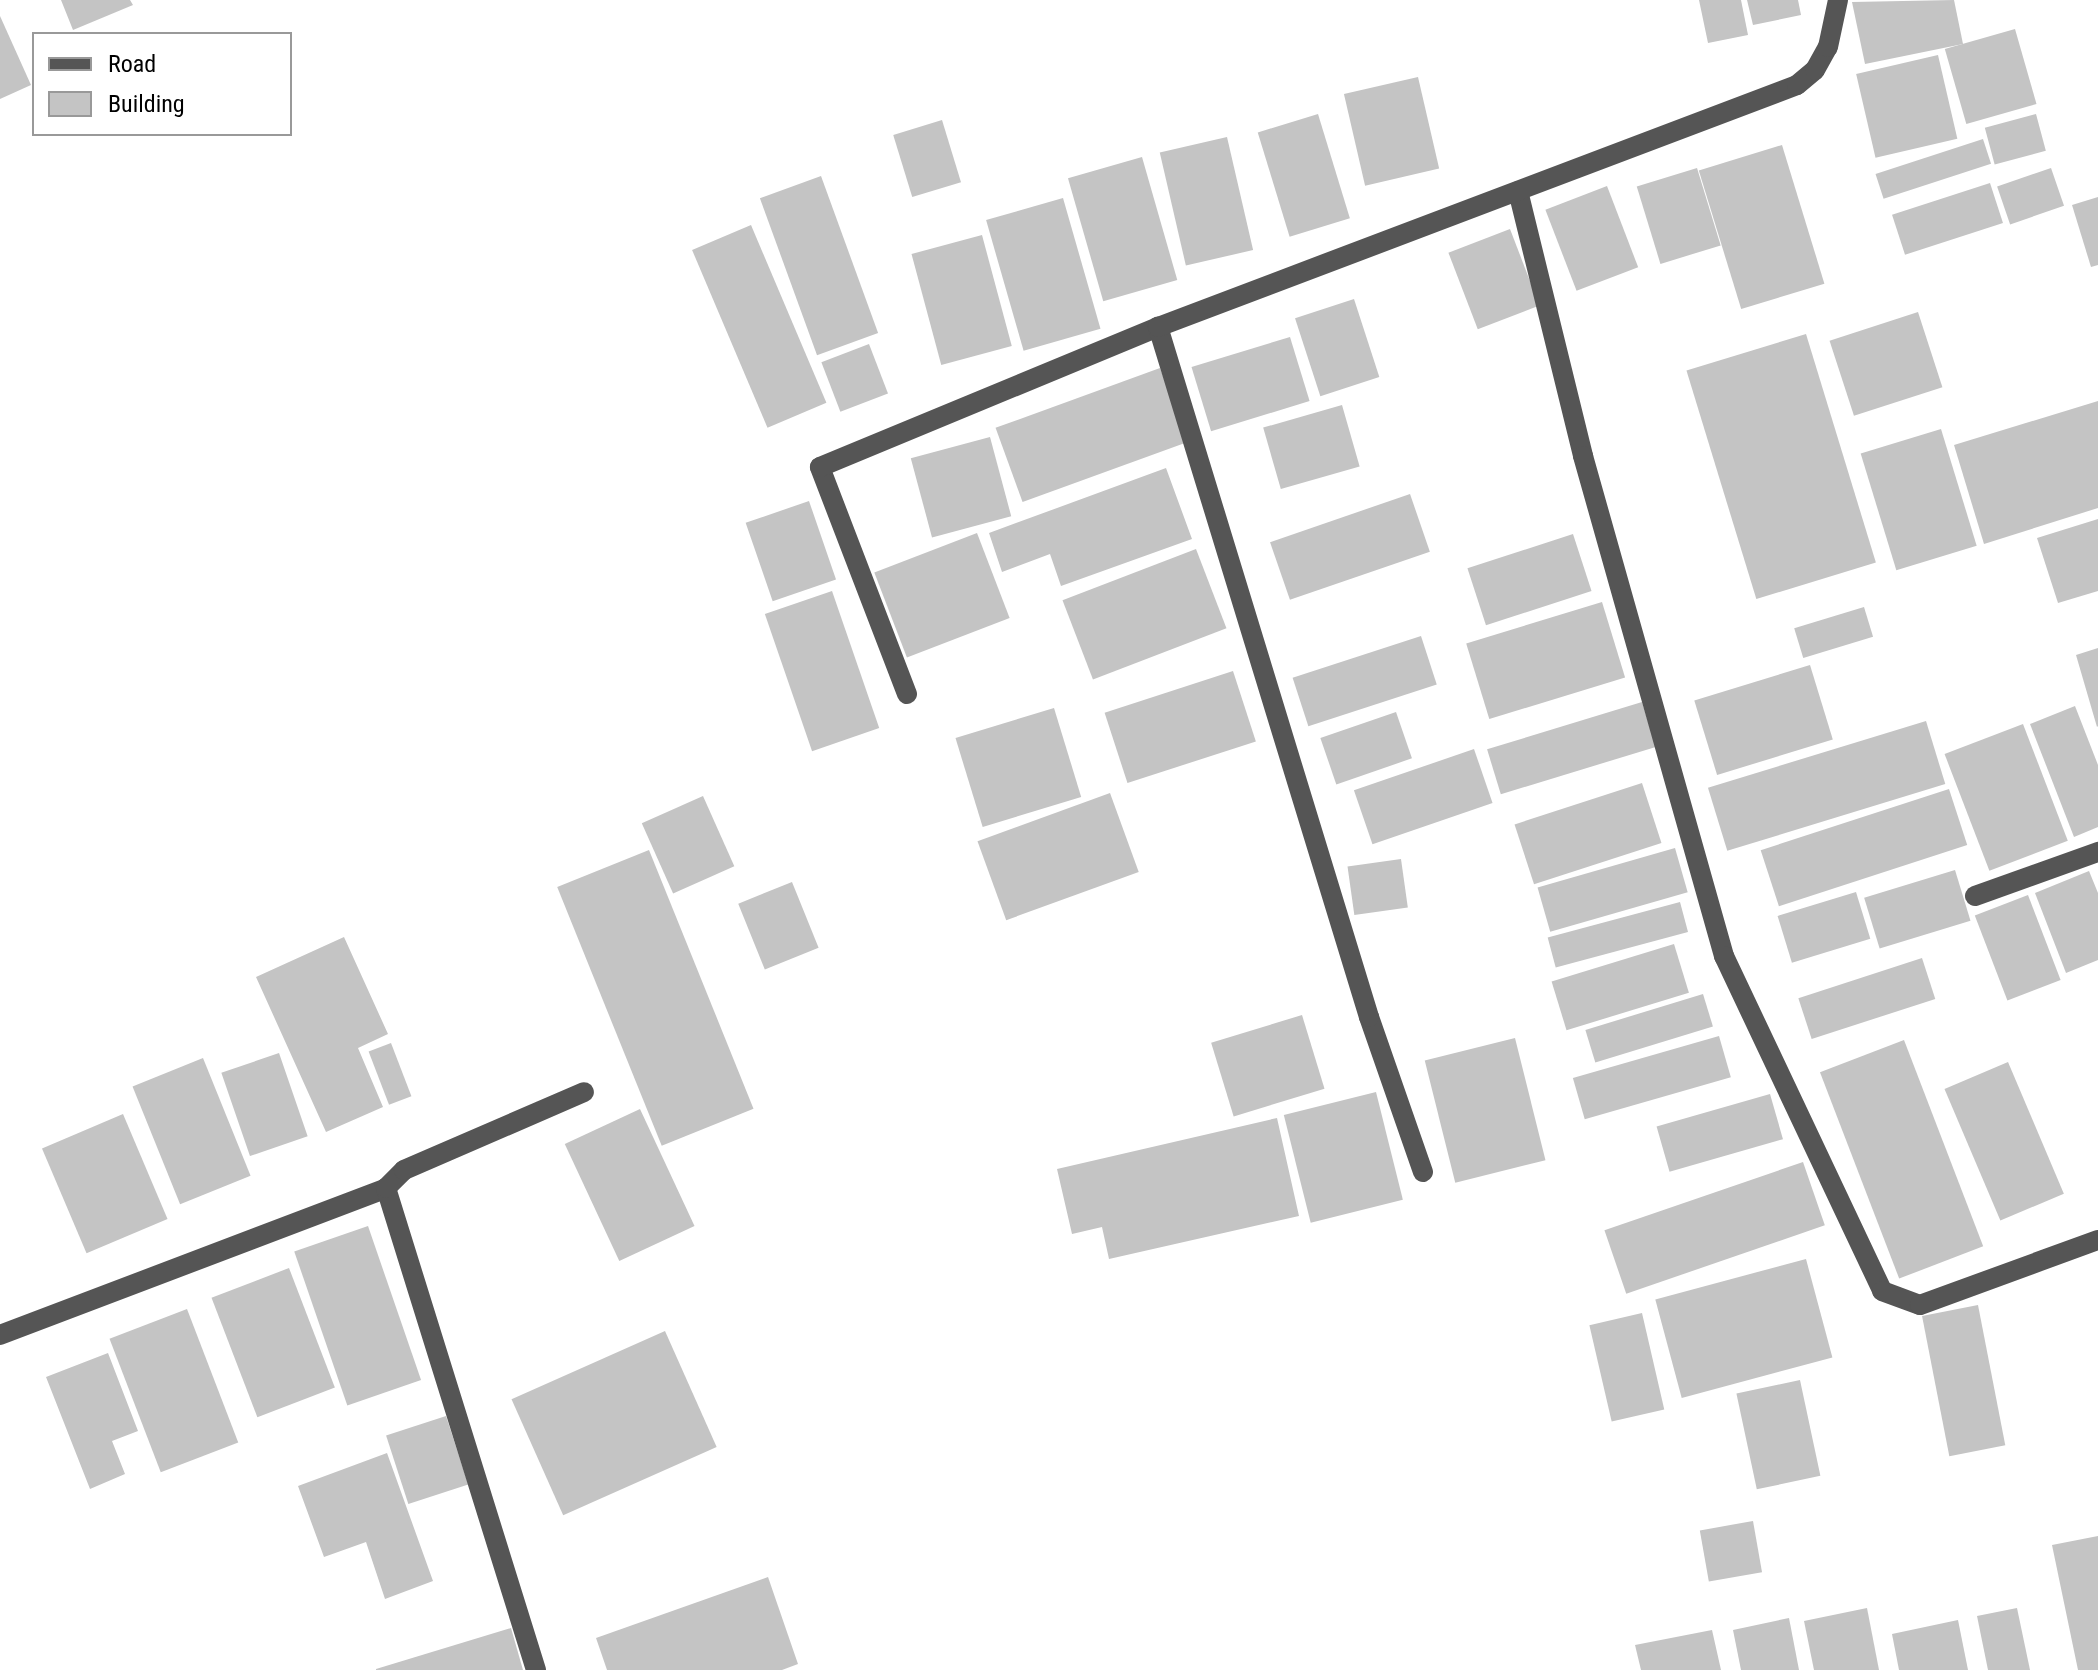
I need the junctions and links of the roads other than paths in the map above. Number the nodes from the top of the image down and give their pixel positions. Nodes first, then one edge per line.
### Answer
1 (1838, 0) edge
2 (1518, 191) junction
3 (1158, 327) junction
4 (907, 694) dead end
5 (2098, 852) edge
6 (1975, 896) dead end
7 (584, 1092) dead end
8 (1423, 1172) dead end
9 (386, 1188) junction
10 (2098, 1240) edge
11 (0, 1335) edge
12 (536, 1670) edge

1 - 2 street
2 - 3 street
2 - 10 street
3 - 4 street
3 - 8 street
5 - 6 street
7 - 9 street
9 - 11 street
9 - 12 street

